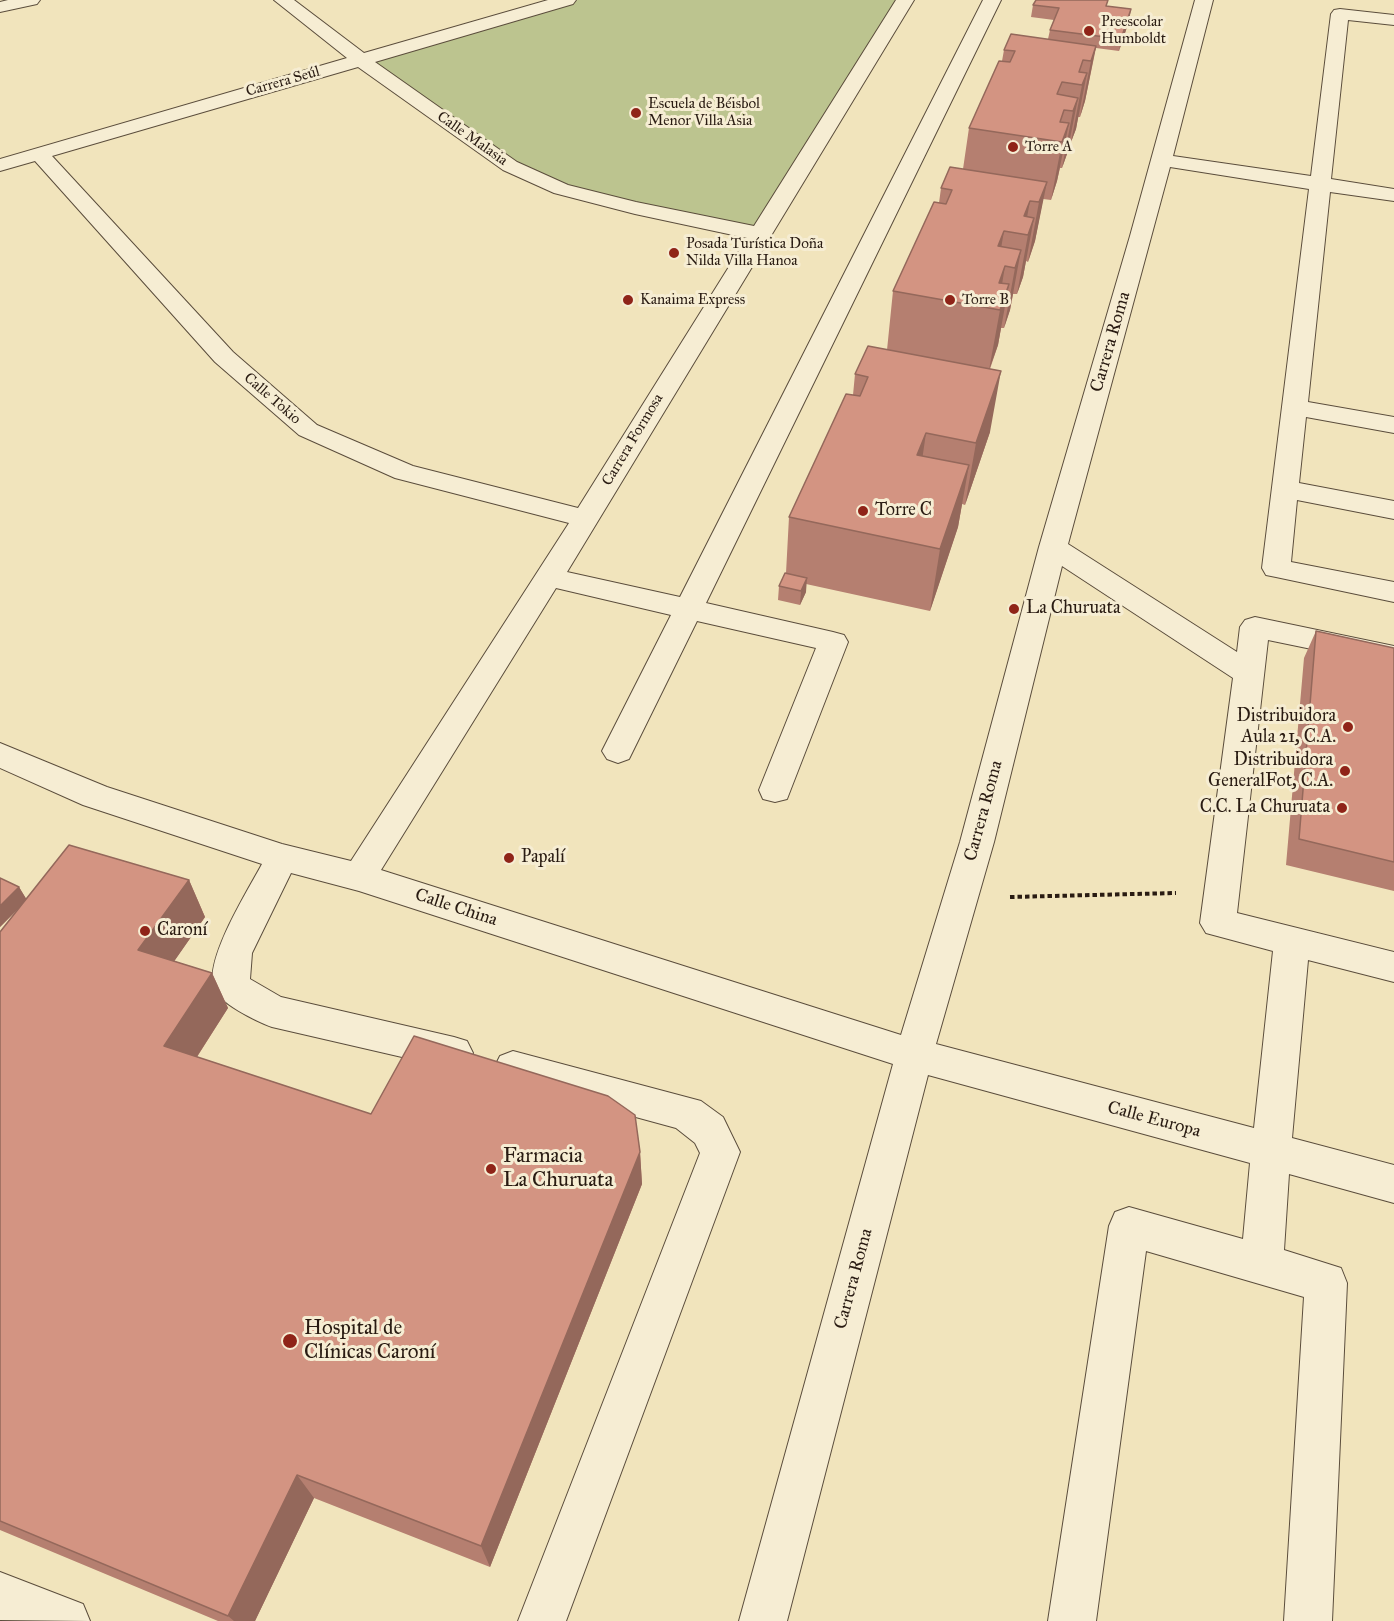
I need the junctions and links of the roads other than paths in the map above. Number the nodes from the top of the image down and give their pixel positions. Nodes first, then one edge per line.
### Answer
1 (31, 0) edge
2 (283, 0) edge
3 (567, 0) edge
4 (905, 0) edge
5 (992, 0) edge
6 (1204, 0) edge
7 (0, 8) edge
8 (1394, 20) edge
9 (361, 60) junction
10 (39, 153) junction
11 (1161, 160) junction
12 (0, 165) edge
13 (1321, 184) junction
14 (1394, 195) edge
15 (760, 234) junction
16 (1295, 407) junction
17 (1394, 425) edge
18 (1286, 489) junction
19 (1394, 510) edge
20 (585, 518) junction
21 (1053, 547) junction
22 (549, 578) junction
23 (1394, 592) edge
24 (689, 609) junction
25 (1394, 656) edge
26 (1249, 674) junction
27 (618, 751) dead end
28 (0, 756) edge
29 (775, 790) dead end
30 (282, 857) junction
31 (358, 878) junction
32 (1292, 942) junction
33 (1394, 967) edge
34 (914, 1055) junction
35 (1271, 1150) junction
36 (1394, 1184) edge
37 (1262, 1264) junction
38 (0, 1596) edge
39 (66, 1621) edge
40 (542, 1621) edge
41 (763, 1621) edge
42 (1072, 1621) edge
43 (1308, 1621) edge

1 - 7 street
2 - 9 street, Calle Malasia
3 - 9 street, Carrera Seúl
4 - 15 street, Carrera Formosa
5 - 24 street
6 - 11 street, Carrera Roma
8 - 13 street
9 - 10 street, Carrera Seúl
9 - 15 street, Calle Malasia
10 - 12 street, Carrera Seúl
10 - 20 street, Calle Tokio
11 - 13 street
11 - 21 street, Carrera Roma
13 - 14 street
13 - 16 street
15 - 20 street, Carrera Formosa
16 - 17 street
16 - 18 street
18 - 19 street
18 - 23 street
20 - 22 street, Carrera Formosa
21 - 26 street
21 - 34 street, Carrera Roma
22 - 24 street
22 - 31 street, Carrera Formosa
24 - 27 street
24 - 29 street
25 - 26 street
26 - 32 street
28 - 30 street, Calle China
30 - 31 street, Calle China
30 - 40 street
31 - 34 street, Calle China
32 - 33 street
32 - 35 street
34 - 35 street, Calle Europa
34 - 41 street, Carrera Roma
35 - 36 street, Calle Europa
35 - 37 street
37 - 42 street
37 - 43 street
38 - 39 street

